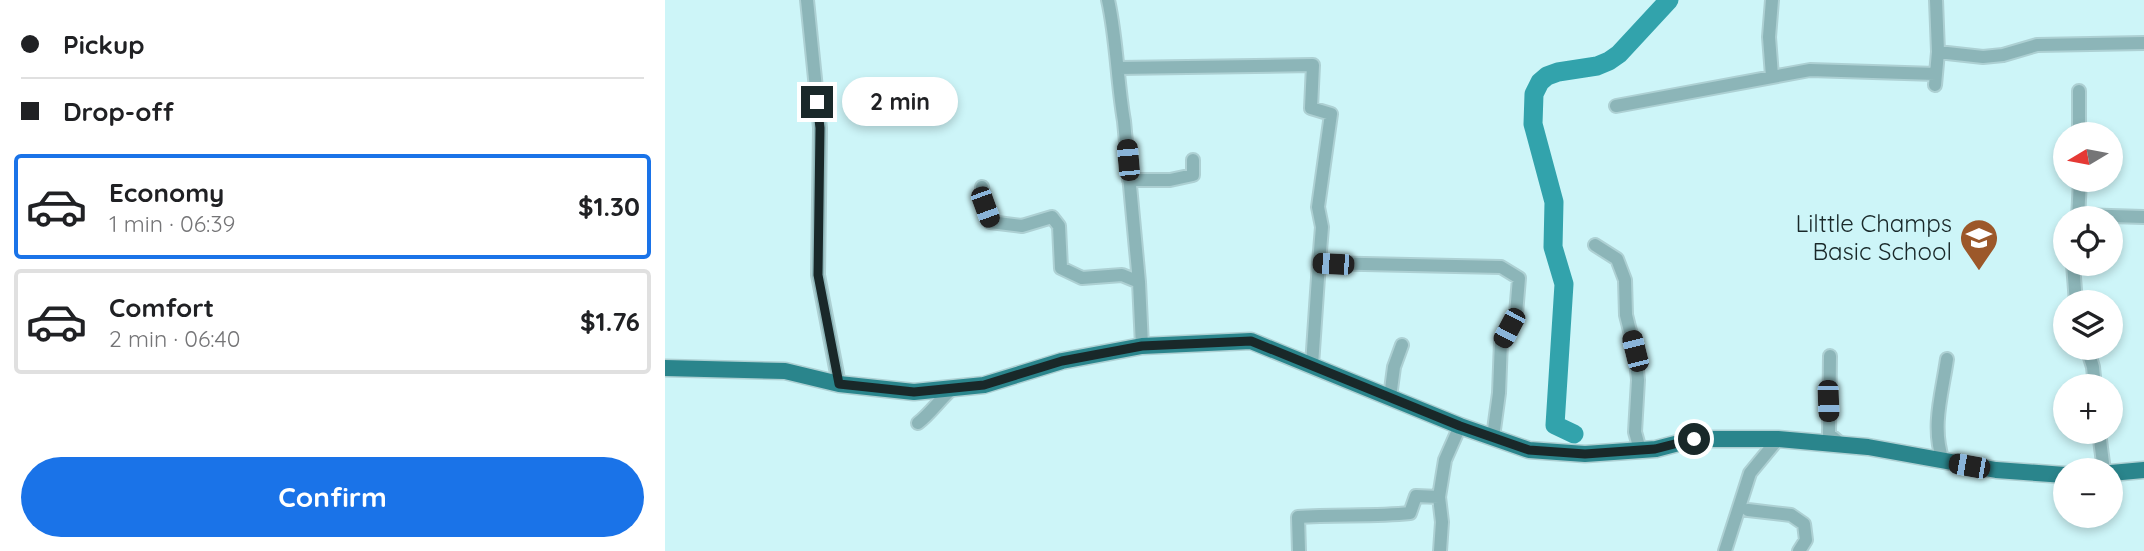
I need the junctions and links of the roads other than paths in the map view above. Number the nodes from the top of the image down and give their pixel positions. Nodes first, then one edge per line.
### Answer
1 (807, 0) edge
2 (1108, 0) edge
3 (1772, 0) edge
4 (1937, 0) edge
5 (2144, 43) edge
6 (1938, 52) junction
7 (1119, 68) junction
8 (1772, 76) junction
9 (2079, 90) dead end
10 (1616, 106) dead end
11 (2079, 122) edge
12 (1193, 160) dead end
13 (1129, 180) junction
14 (982, 187) dead end
15 (2123, 217) edge
16 (2144, 217) edge
17 (1595, 245) dead end
18 (1319, 263) junction
19 (1139, 282) junction
20 (1402, 345) dead end
21 (1142, 346) junction
22 (1830, 356) dead end
23 (1947, 359) dead end
24 (1312, 365) junction
25 (665, 368) edge
26 (839, 384) junction
27 (953, 388) junction
28 (1390, 397) junction
29 (918, 424) dead end
30 (1460, 426) junction
31 (1493, 437) junction
32 (1778, 439) junction
33 (1841, 444) junction
34 (1640, 450) junction
35 (1943, 461) junction
36 (2144, 470) edge
37 (2123, 472) edge
38 (2053, 474) edge
39 (1439, 497) junction
40 (1748, 510) dead end
41 (1299, 551) edge
42 (1440, 551) edge
43 (1725, 551) edge
44 (1799, 551) edge

1 - 26 street
2 - 7 street
3 - 8 street
4 - 6 street
5 - 6 street
6 - 8 street
7 - 13 street
7 - 18 street
8 - 10 street
9 - 11 street
12 - 13 street
13 - 19 street
14 - 19 street
15 - 16 street
17 - 34 street
18 - 24 street
18 - 31 street
19 - 21 street
20 - 28 street
21 - 24 main road
21 - 27 main road
22 - 33 street
23 - 35 street
24 - 28 main road
25 - 26 main road
26 - 27 main road
27 - 29 street
28 - 30 main road
30 - 31 main road
30 - 39 street
31 - 34 main road
32 - 33 main road
32 - 34 main road
32 - 43 street
33 - 35 main road
35 - 38 main road
36 - 37 main road
39 - 41 street
39 - 42 street
40 - 44 street

